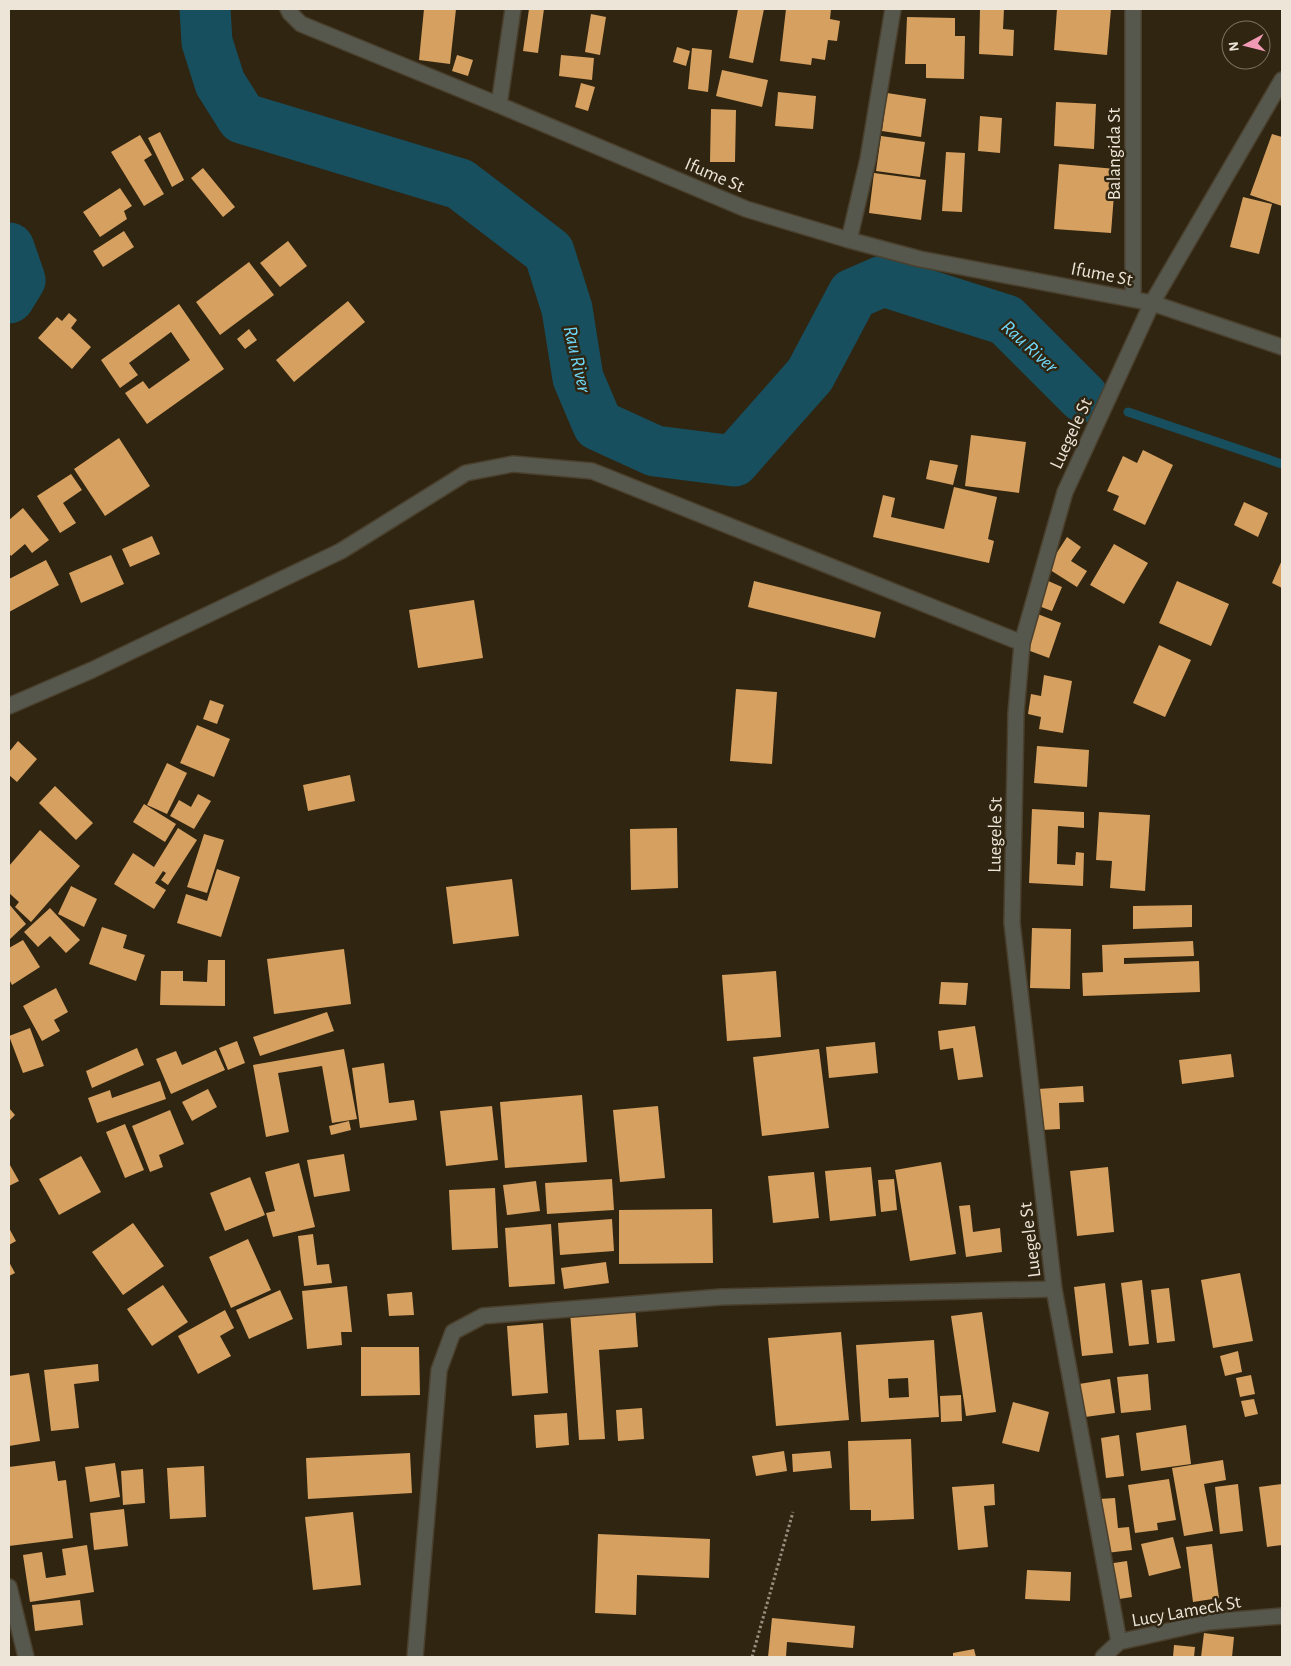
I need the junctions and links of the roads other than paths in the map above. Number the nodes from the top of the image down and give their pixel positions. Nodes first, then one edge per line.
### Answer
1 (288, 9) edge
2 (513, 9) edge
3 (893, 9) edge
4 (1133, 9) edge
5 (1282, 80) edge
6 (499, 105) junction
7 (849, 240) junction
8 (1133, 298) junction
9 (1152, 303) junction
10 (1282, 347) edge
11 (1022, 643) junction
12 (9, 706) edge
13 (1054, 1289) junction
14 (9, 1587) edge
15 (1282, 1616) edge
16 (1119, 1642) junction
17 (26, 1657) edge
18 (416, 1657) edge
19 (1103, 1657) edge

1 - 6 street, Ifume St
2 - 6 street
3 - 7 street
4 - 8 street, Balangida St
5 - 9 street, Luegele St
6 - 7 street, Ifume St
7 - 8 street, Ifume St
8 - 9 street, Ifume St
9 - 10 street, Ifume St
9 - 11 street, Luegele St
11 - 12 street
11 - 13 street, Luegele St
13 - 16 street, Luegele St
13 - 18 street
14 - 17 street
15 - 16 street, Lucy Lameck St
16 - 19 street, Lucy Lameck St

